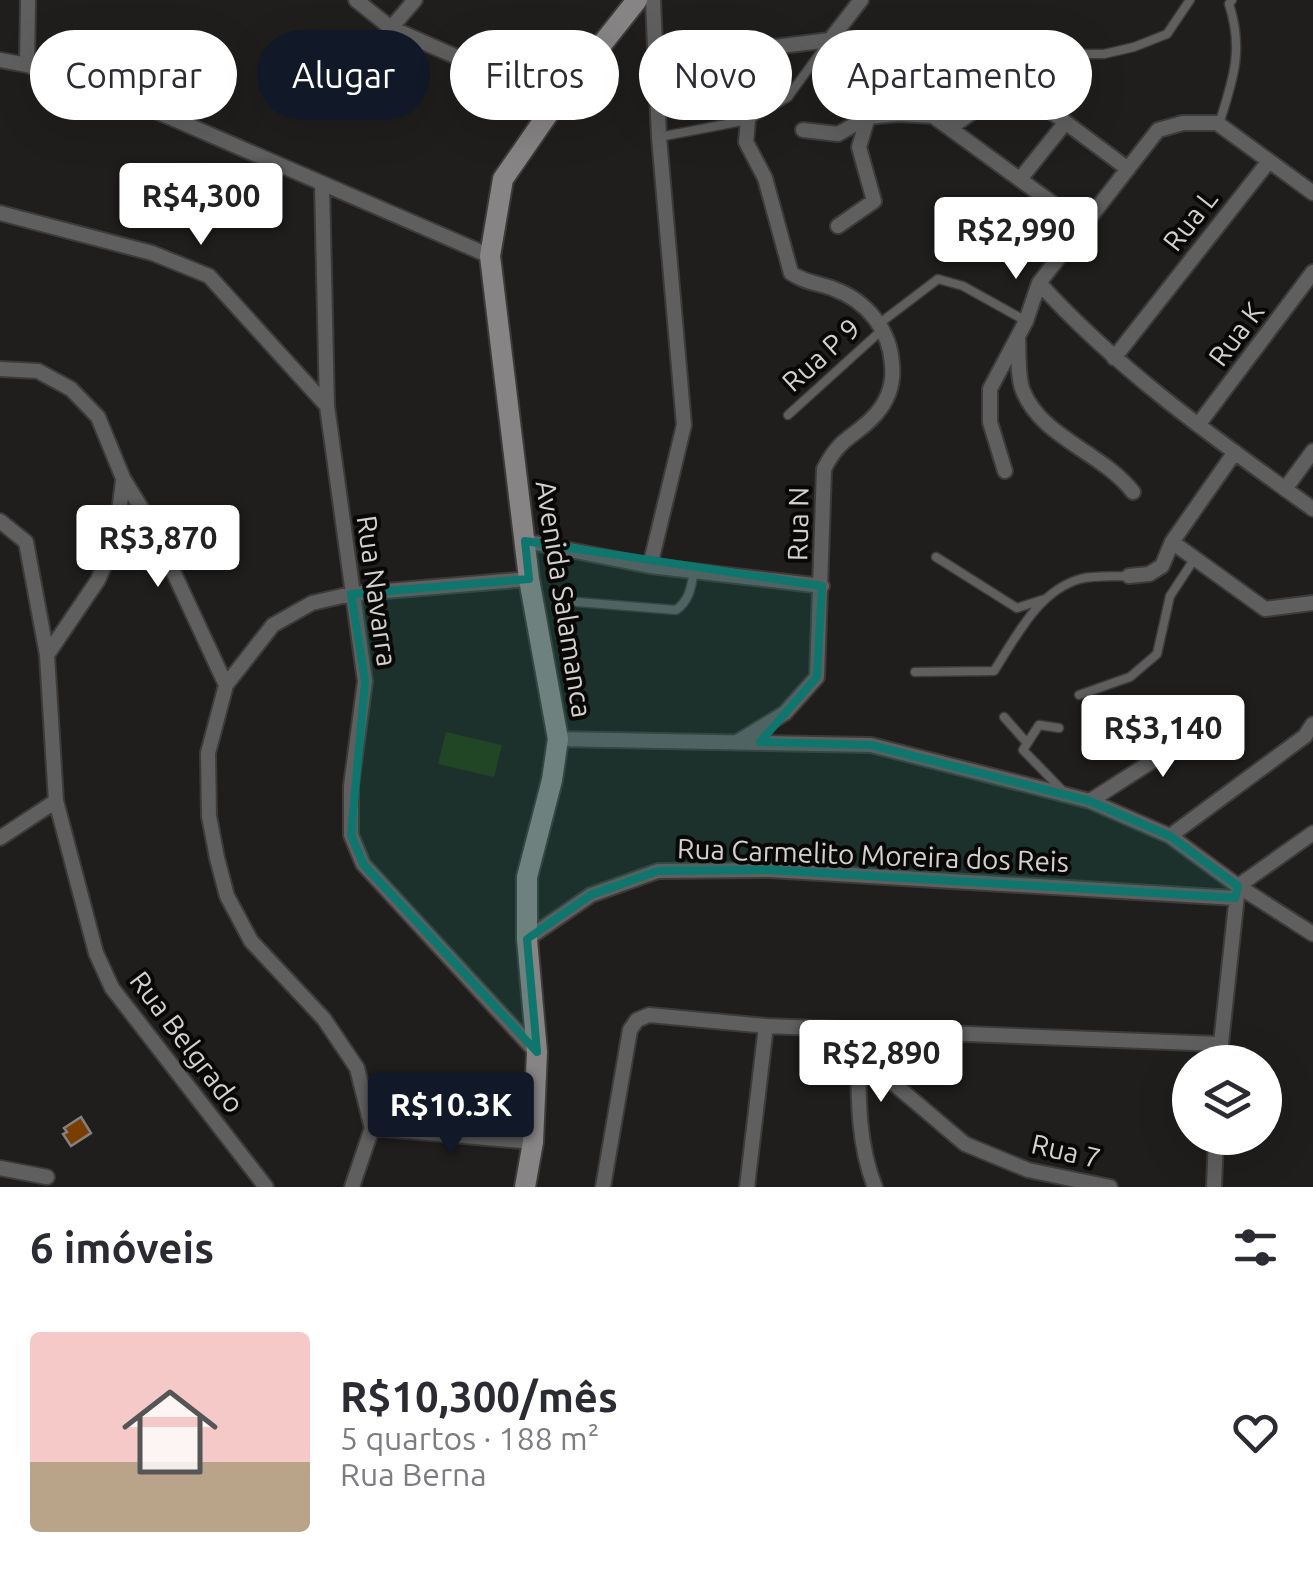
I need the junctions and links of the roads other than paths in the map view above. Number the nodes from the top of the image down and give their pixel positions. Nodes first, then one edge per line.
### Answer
1 (28, 0) edge
2 (356, 0) edge
3 (416, 0) edge
4 (861, 0) edge
5 (1190, 0) edge
6 (1232, 0) edge
7 (651, 2) edge
8 (391, 28) junction
9 (653, 30) edge
10 (838, 30) edge
11 (619, 36) edge
12 (1092, 53) edge
13 (450, 54) edge
14 (0, 60) edge
15 (812, 64) edge
16 (27, 65) junction
17 (792, 92) edge
18 (544, 120) edge
19 (658, 120) edge
20 (748, 120) joint
21 (864, 120) edge
22 (867, 120) edge
23 (939, 120) edge
24 (1065, 123) junction
25 (1219, 124) junction
26 (950, 128) junction
27 (802, 130) dead end
28 (658, 137) junction
29 (1269, 161) junction
30 (1128, 169) junction
31 (1022, 178) junction
32 (322, 185) junction
33 (1313, 193) edge
34 (0, 213) edge
35 (838, 226) dead end
36 (1085, 227) junction
37 (490, 256) junction
38 (1313, 272) edge
39 (1039, 283) junction
40 (1026, 321) junction
41 (882, 326) junction
42 (1018, 335) junction
43 (1114, 358) junction
44 (0, 370) edge
45 (327, 406) junction
46 (788, 415) dead end
47 (1198, 425) junction
48 (1313, 451) edge
49 (1235, 452) junction
50 (1005, 471) dead end
51 (123, 478) junction
52 (1285, 489) junction
53 (1133, 492) dead end
54 (1313, 510) edge
55 (2, 521) edge
56 (525, 541) junction
57 (1172, 542) junction
58 (936, 557) dead end
59 (1195, 558) junction
60 (650, 566) junction
61 (694, 571) junction
62 (1129, 576) joint
63 (530, 579) junction
64 (822, 586) junction
65 (351, 594) junction
66 (1047, 598) junction
67 (577, 602) dead end
68 (1313, 603) edge
69 (47, 654) junction
70 (915, 672) dead end
71 (226, 685) junction
72 (1079, 695) dead end
73 (1004, 717) dead end
74 (1213, 722) dead end
75 (1313, 724) edge
76 (1058, 728) dead end
77 (558, 739) junction
78 (739, 742) junction
79 (1027, 742) junction
80 (1067, 796) junction
81 (56, 801) junction
82 (1090, 802) junction
83 (1313, 833) edge
84 (1170, 836) junction
85 (0, 838) edge
86 (1237, 892) junction
87 (1313, 934) edge
88 (527, 939) junction
89 (766, 1026) junction
90 (858, 1030) junction
91 (1220, 1044) joint
92 (537, 1052) junction
93 (859, 1070) junction
94 (372, 1128) junction
95 (534, 1142) junction
96 (1215, 1155) edge
97 (0, 1168) edge
98 (47, 1177) dead end
99 (266, 1187) edge
100 (352, 1187) edge
101 (525, 1187) edge
102 (603, 1187) edge
103 (747, 1187) edge
104 (875, 1187) edge
105 (1110, 1187) edge
106 (1214, 1187) edge

1 - 16 street
2 - 8 street
3 - 8 street
4 - 10 street
5 - 12 lane
6 - 25 lane
7 - 9 street
7 - 11 street, Avenida Salamanca
8 - 13 street
14 - 16 street
15 - 17 lane
16 - 32 street
18 - 37 street, Avenida Salamanca
19 - 28 street
20 - 28 lane
20 - 41 street
21 - 27 street
22 - 35 street
23 - 26 street
24 - 26 street
24 - 30 street
24 - 31 street
25 - 29 street
25 - 30 street
26 - 31 street
28 - 60 street
29 - 33 street
29 - 43 street, Rua L
30 - 36 street
31 - 36 street
32 - 37 street
32 - 45 street, Rua Navarra
34 - 45 street
36 - 39 street
37 - 56 street, Avenida Salamanca
38 - 47 street, Rua K
39 - 40 street
39 - 43 street
40 - 41 lane, Rua P 9
40 - 42 street
41 - 46 lane, Rua P 9
41 - 64 street, Rua N
42 - 50 street
42 - 53 street
43 - 47 street
44 - 51 street
45 - 65 street, Rua Navarra
47 - 49 street
48 - 52 street
49 - 52 street
49 - 57 street
51 - 69 street
51 - 71 street
52 - 54 street
55 - 69 street, Rua Belgrado
56 - 60 street
56 - 63 street, Avenida Salamanca
57 - 59 street
57 - 62 street
58 - 66 lane
59 - 68 street
59 - 72 lane
60 - 61 street
61 - 64 street
61 - 67 lane
62 - 66 lane
63 - 65 street
63 - 77 street, Avenida Salamanca
64 - 78 street, Rua N
65 - 71 street
65 - 92 street, Rua Navarra
66 - 70 lane
69 - 81 street, Rua Belgrado
71 - 94 street
73 - 79 lane
74 - 82 street
75 - 84 street
76 - 79 lane
77 - 78 street
77 - 88 street, Avenida Salamanca
78 - 80 street
79 - 80 lane
80 - 82 street
81 - 85 street
81 - 99 street, Rua Belgrado
82 - 84 street
83 - 86 street
84 - 86 street
86 - 87 street
86 - 88 street, Rua Carmelito Moreira dos Reis
86 - 91 street
88 - 92 street, Avenida Salamanca
89 - 90 street
89 - 102 street
89 - 103 street
90 - 91 street
90 - 93 street
92 - 95 street, Avenida Salamanca
93 - 104 street
93 - 105 street, Rua 7
94 - 95 street
94 - 100 street
95 - 101 street, Avenida Salamanca
96 - 106 street
97 - 98 street

